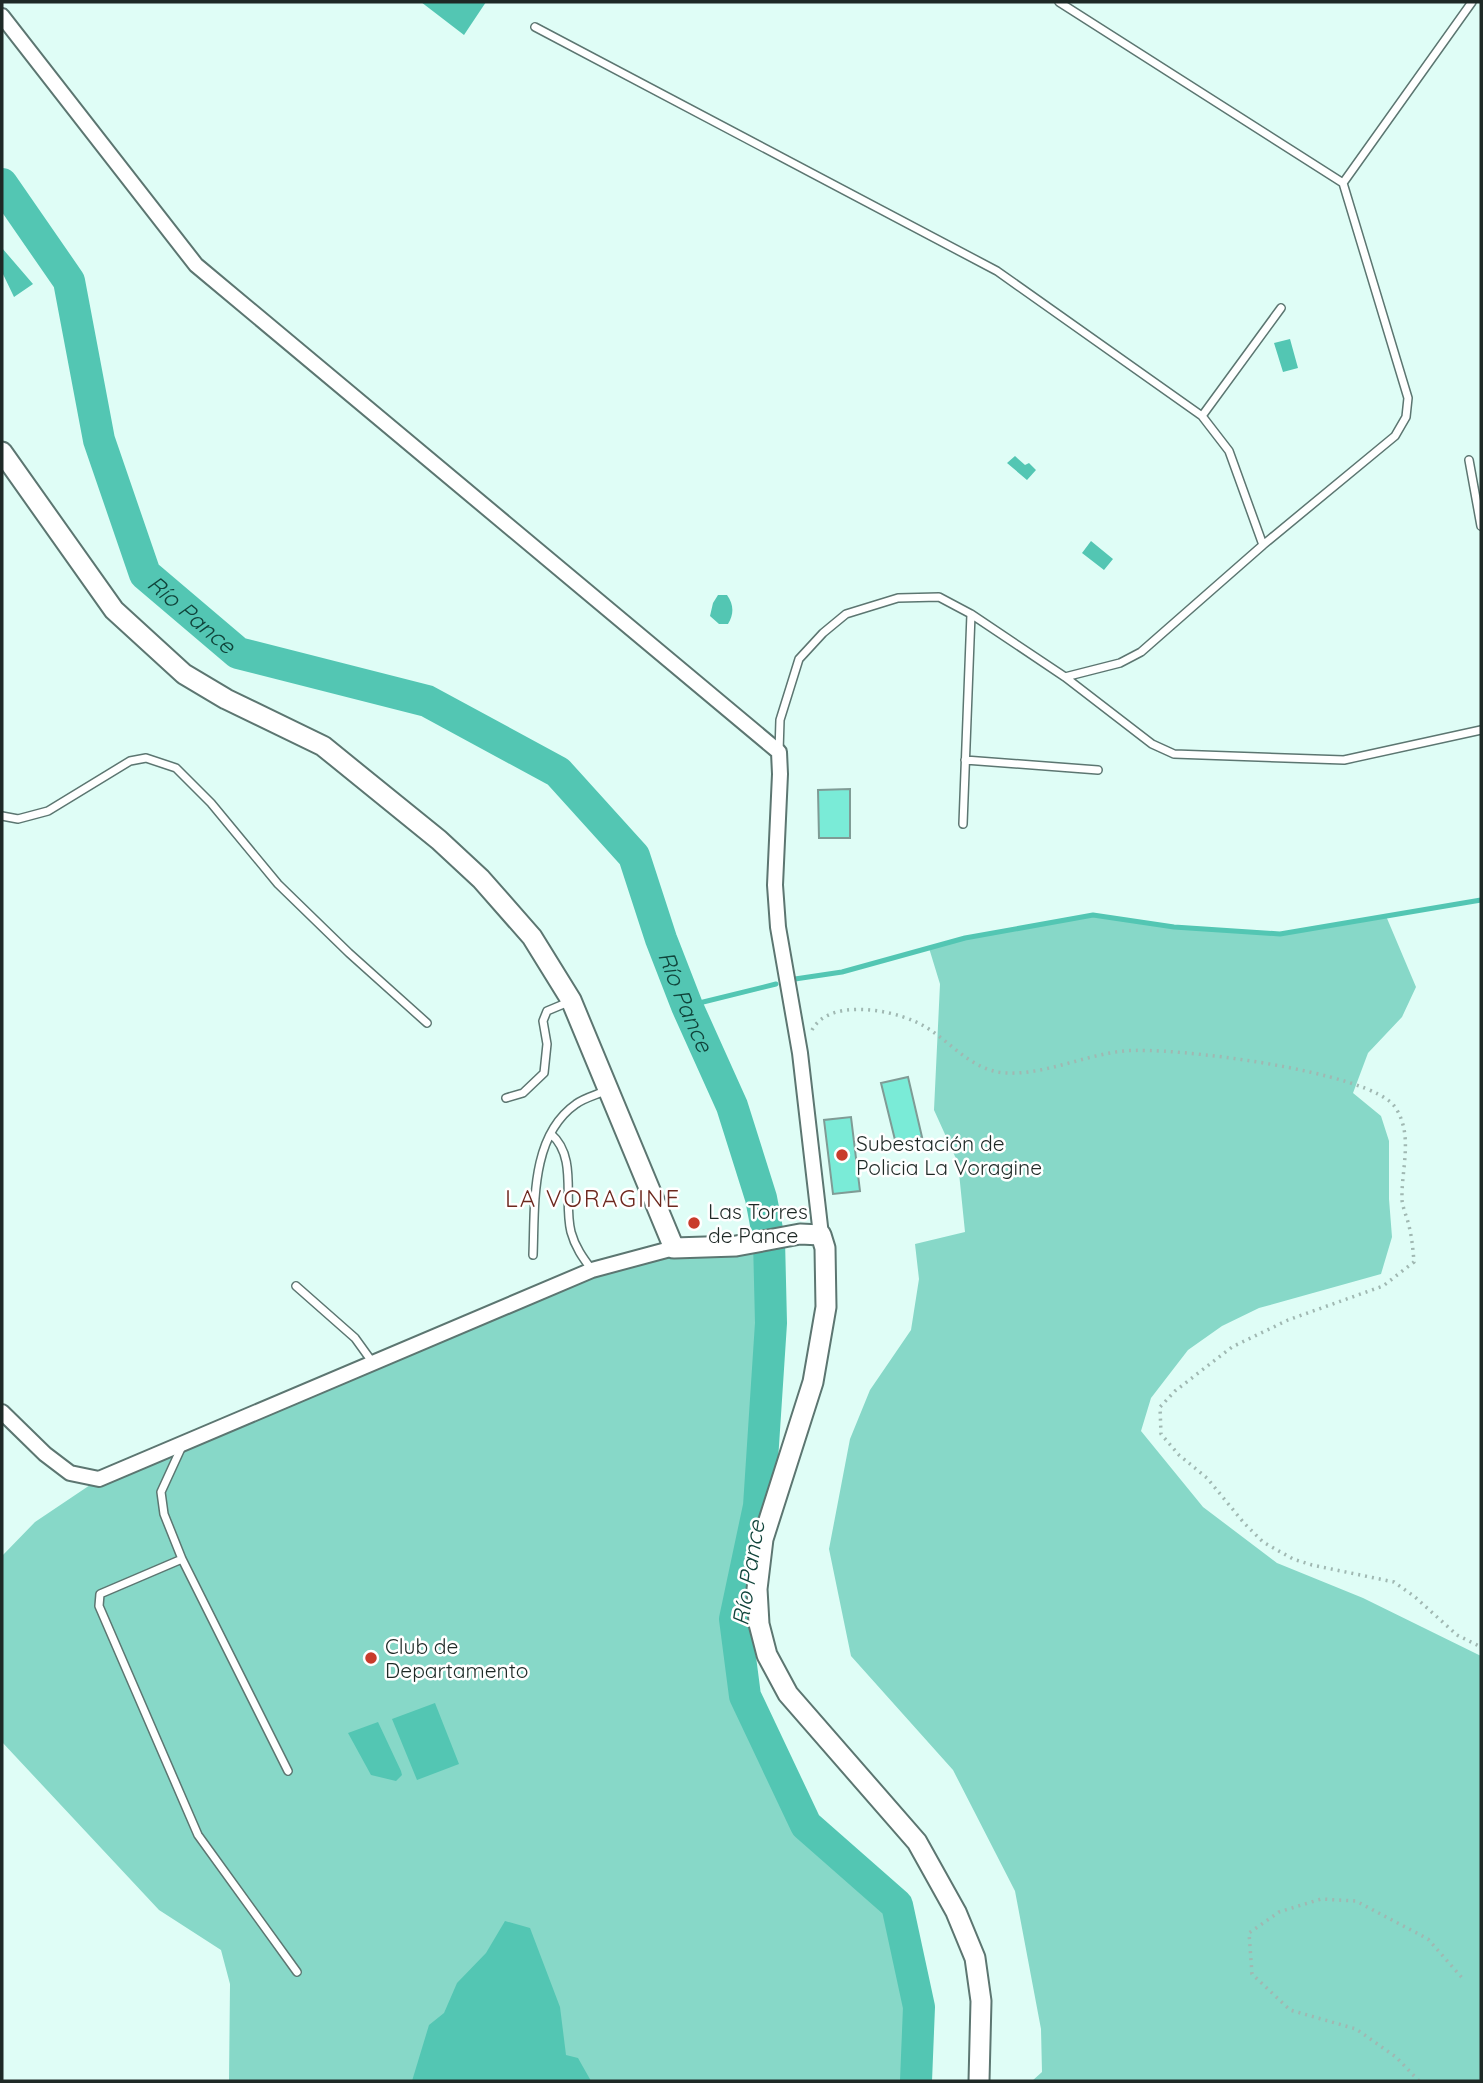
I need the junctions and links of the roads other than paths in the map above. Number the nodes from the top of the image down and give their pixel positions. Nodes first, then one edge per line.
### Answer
1 (1059, 2) edge
2 (1472, 2) edge
3 (2, 16) edge
4 (535, 27) dead end
5 (1343, 183) junction
6 (1281, 308) dead end
7 (1202, 416) junction
8 (2, 452) edge
9 (1469, 460) dead end
10 (1481, 526) edge
11 (1263, 545) junction
12 (971, 614) junction
13 (1065, 677) junction
14 (1481, 730) edge
15 (779, 752) junction
16 (965, 761) junction
17 (1098, 770) dead end
18 (2, 816) edge
19 (963, 824) dead end
20 (571, 1000) junction
21 (427, 1023) dead end
22 (609, 1089) junction
23 (506, 1098) dead end
24 (551, 1134) junction
25 (821, 1236) junction
26 (674, 1248) junction
27 (533, 1255) dead end
28 (592, 1270) junction
29 (296, 1286) dead end
30 (373, 1363) junction
31 (2, 1412) edge
32 (183, 1444) junction
33 (182, 1559) junction
34 (288, 1771) dead end
35 (297, 1972) dead end
36 (979, 2081) edge

1 - 5 lane
2 - 5 lane
3 - 15 street
4 - 7 lane
5 - 11 lane
6 - 7 lane
7 - 11 lane
8 - 20 street
9 - 10 lane
11 - 13 lane
12 - 13 lane
12 - 15 lane
12 - 16 lane
13 - 14 lane
15 - 25 street
16 - 17 lane
16 - 19 lane
18 - 21 lane
20 - 22 street
20 - 23 lane
22 - 24 lane
22 - 26 street
24 - 27 lane
24 - 28 lane
25 - 26 street
25 - 36 street
26 - 28 street
28 - 30 street
29 - 30 lane
30 - 32 street
31 - 32 street
32 - 33 lane
33 - 34 lane
33 - 35 lane

